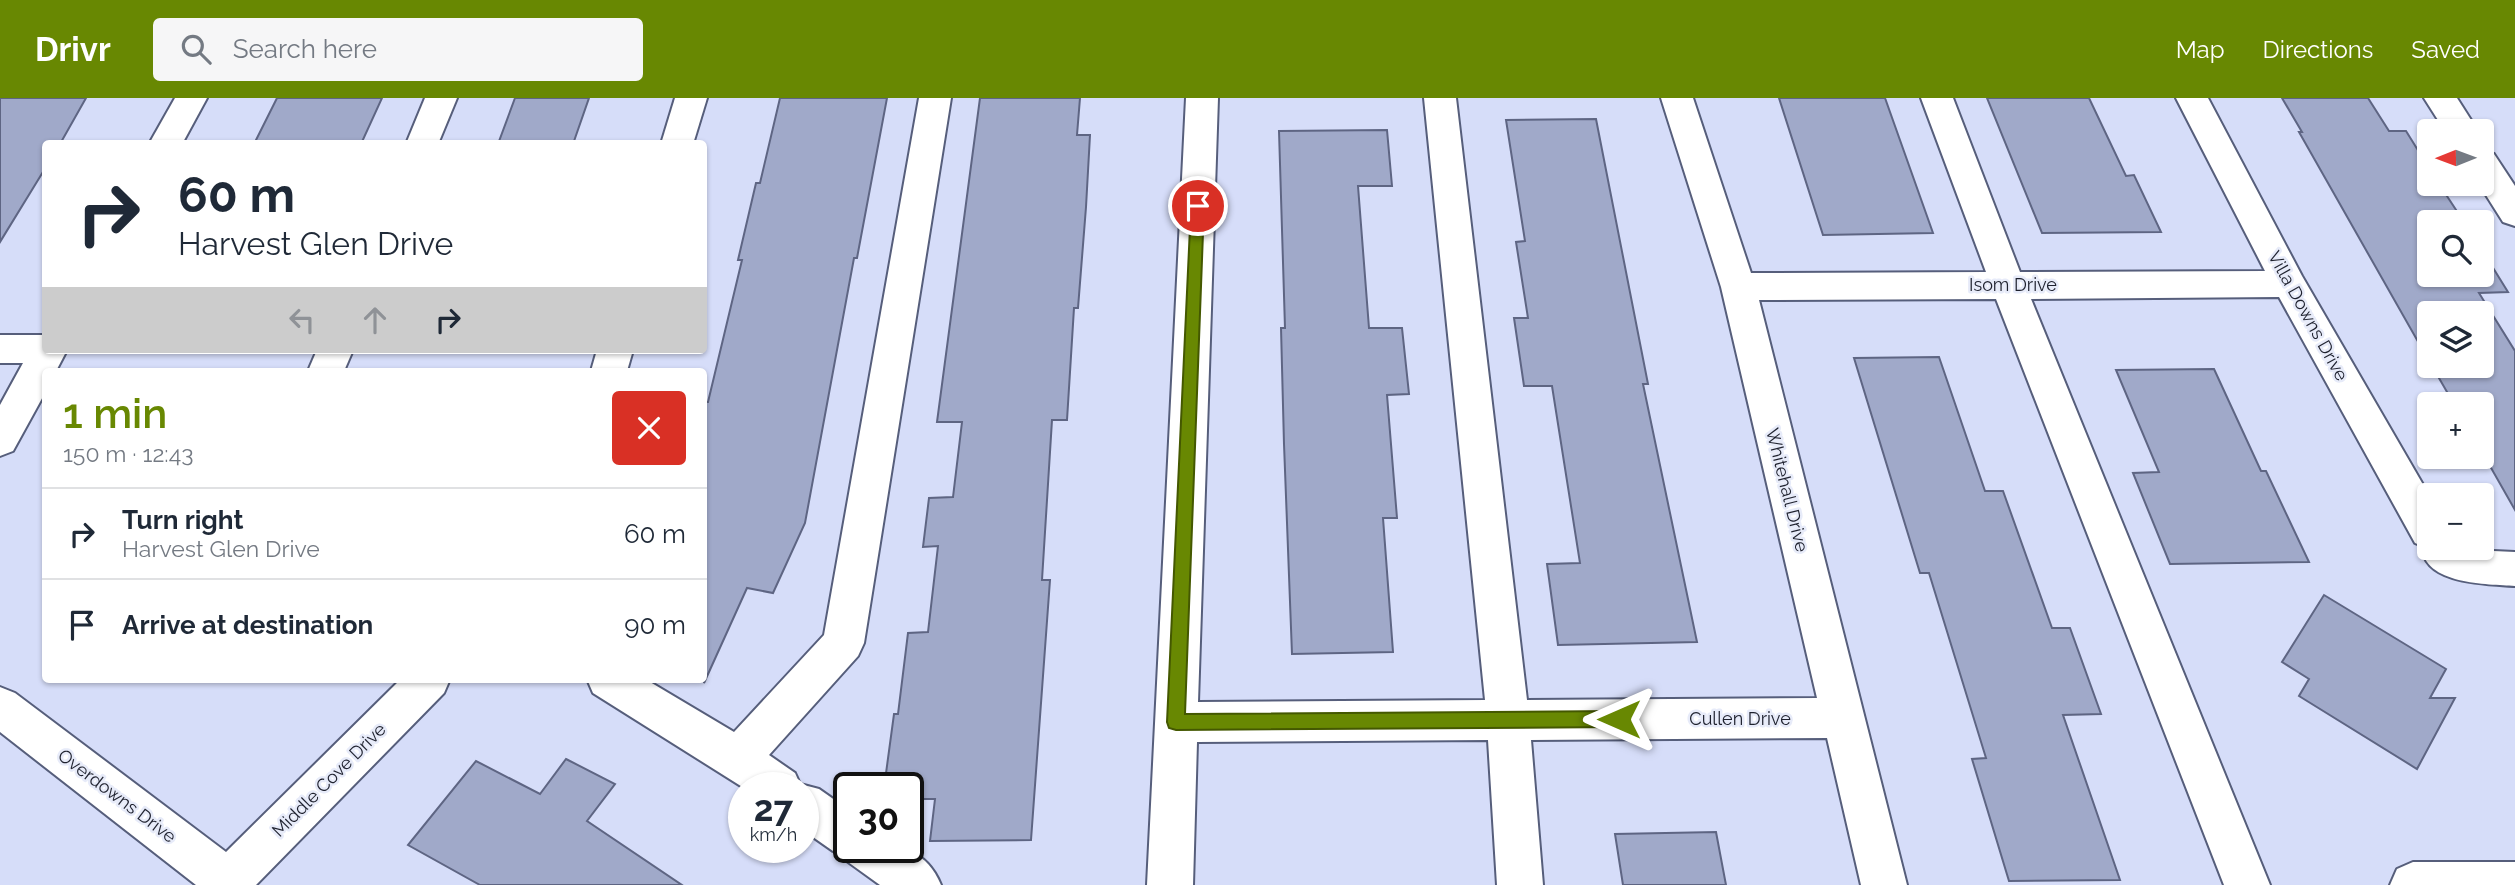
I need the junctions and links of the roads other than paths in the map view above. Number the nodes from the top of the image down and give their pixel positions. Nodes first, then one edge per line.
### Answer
1 (191, 98) edge
2 (441, 98) edge
3 (691, 98) edge
4 (935, 98) edge
5 (1202, 98) edge
6 (1440, 98) edge
7 (1677, 98) edge
8 (1937, 98) edge
9 (2192, 98) edge
10 (2440, 98) edge
11 (2454, 119) edge
12 (167, 140) edge
13 (424, 140) edge
14 (678, 140) edge
15 (2494, 181) edge
16 (2515, 213) edge
17 (2289, 284) junction
18 (2008, 285) junction
19 (1738, 286) junction
20 (0, 349) edge
21 (42, 349) edge
22 (44, 354) edge
23 (0, 440) edge
24 (2417, 510) edge
25 (2455, 560) edge
26 (2515, 569) edge
27 (425, 683) edge
28 (615, 683) edge
29 (0, 707) edge
30 (1843, 718) junction
31 (1508, 720) junction
32 (1176, 722) junction
33 (738, 758) junction
34 (758, 772) edge
35 (887, 863) edge
36 (231, 883) edge
37 (2515, 884) edge
38 (918, 885) edge
39 (1170, 885) edge
40 (1520, 885) edge
41 (1884, 885) edge
42 (2247, 885) edge
43 (2413, 885) edge

1 - 12 street
2 - 13 street
3 - 14 street
4 - 33 street
5 - 32 street
6 - 31 street
7 - 19 street, Whitehall Drive
8 - 18 street
9 - 17 street, Villa Downs Drive
10 - 11 street
15 - 16 street
17 - 18 street, Isom Drive
17 - 24 street, Villa Downs Drive
18 - 19 street, Isom Drive
18 - 42 street
19 - 30 street, Whitehall Drive
20 - 21 street
22 - 23 street
25 - 26 street
27 - 36 street, Middle Cove Drive
28 - 33 street
29 - 36 street, Overdowns Drive
30 - 31 street, Cullen Drive
30 - 41 street, Whitehall Drive
31 - 32 street, Cullen Drive
31 - 40 street
32 - 39 street
33 - 34 street
35 - 38 street
37 - 43 street

